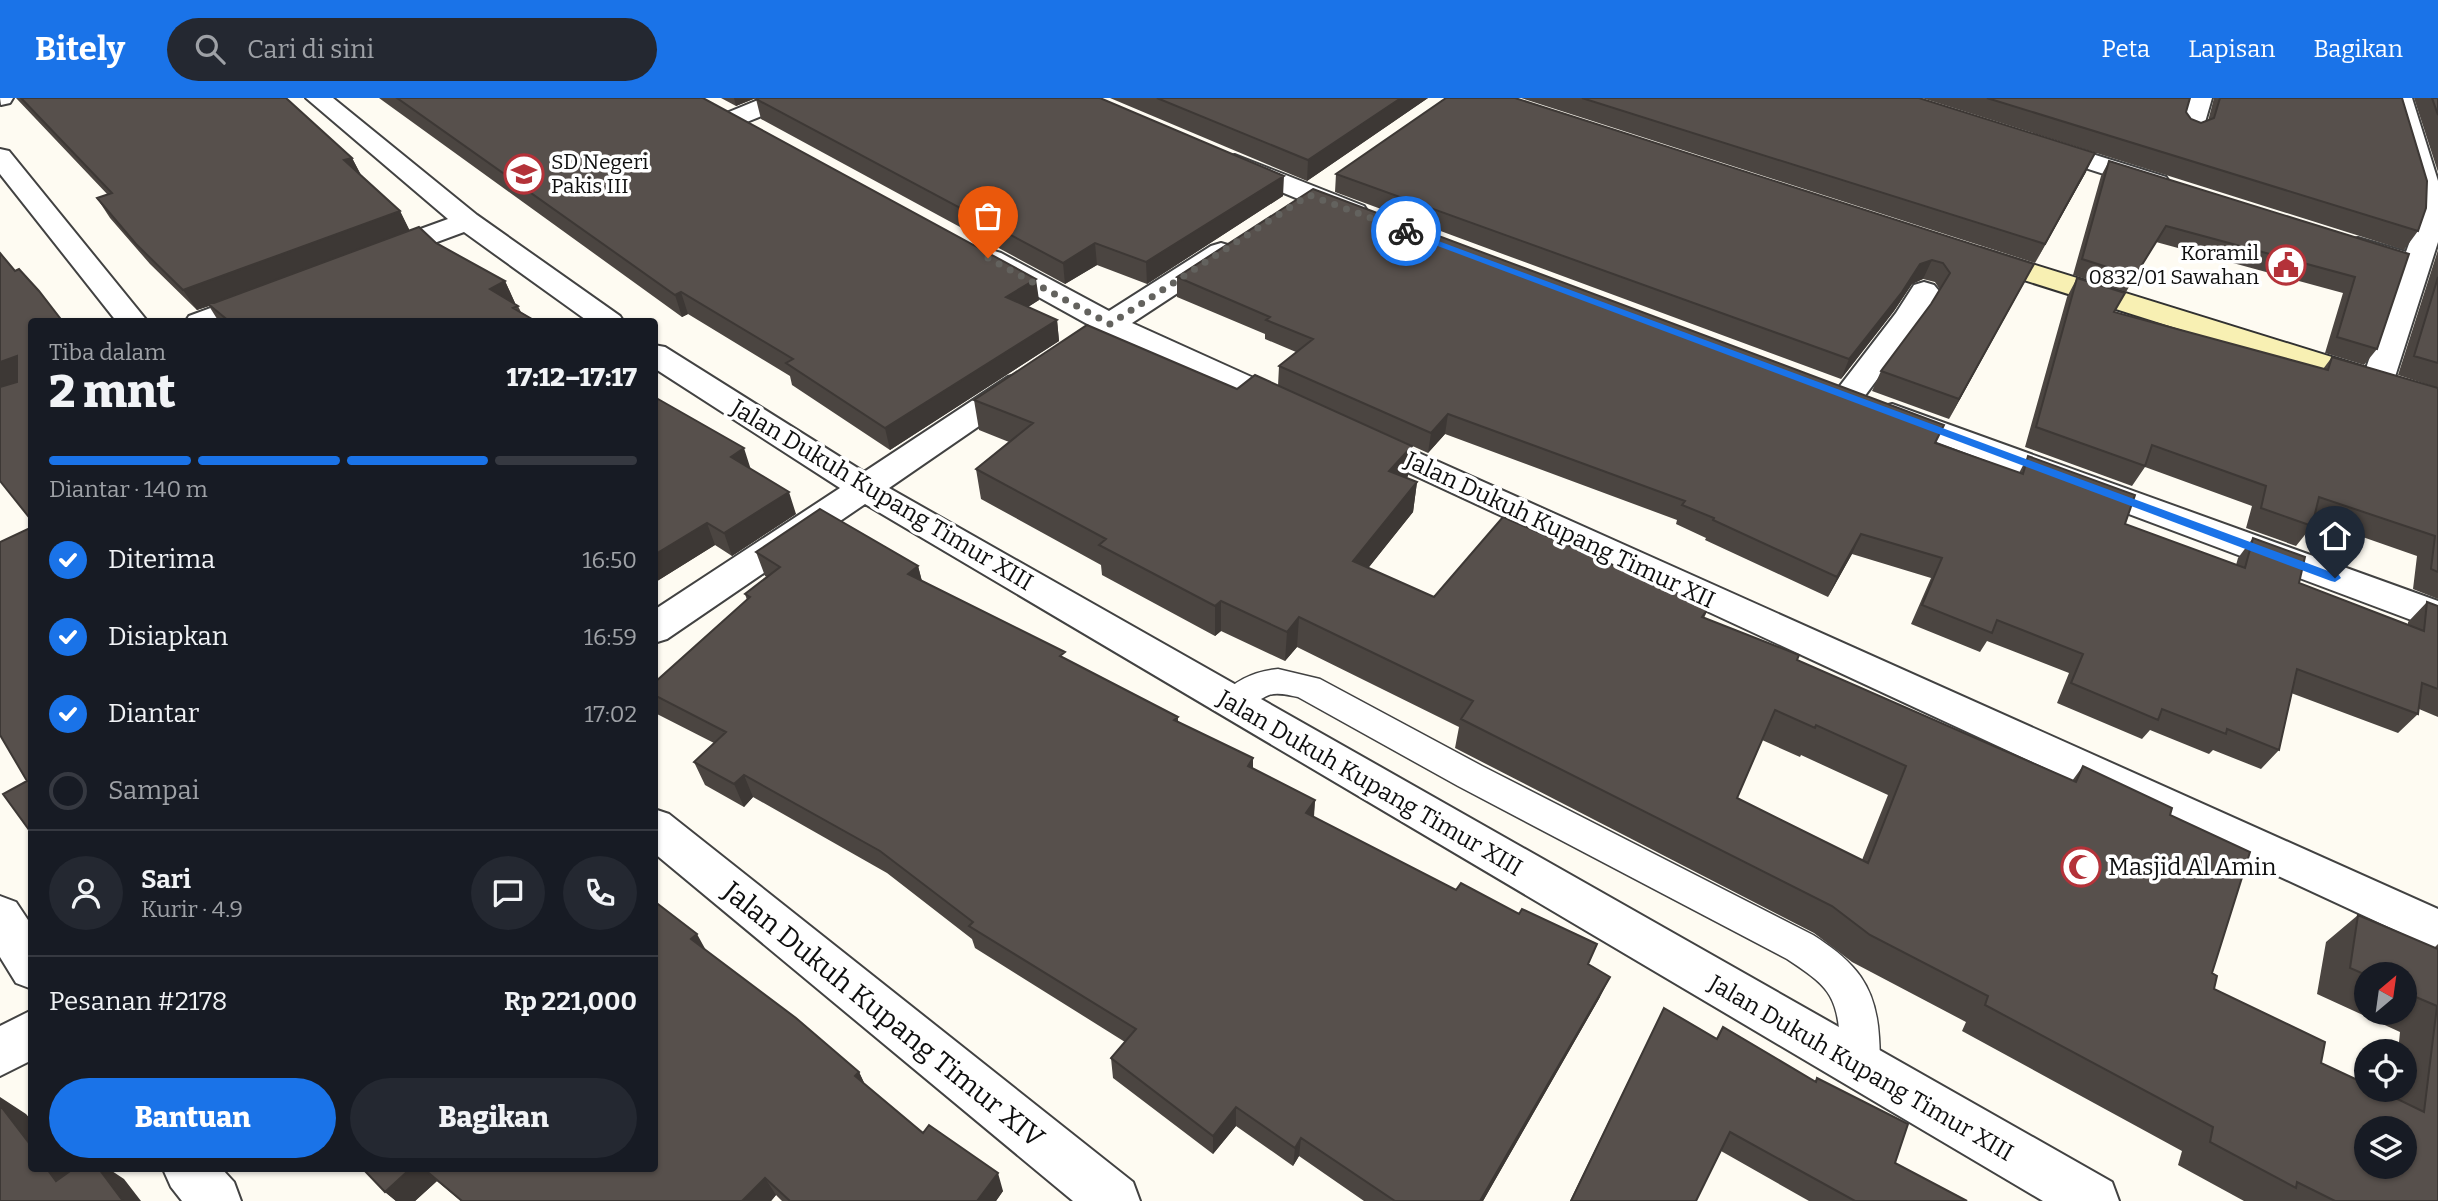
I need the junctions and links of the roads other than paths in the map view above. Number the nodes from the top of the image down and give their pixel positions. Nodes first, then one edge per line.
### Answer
1 (318, 98) edge
2 (785, 98) edge
3 (2200, 98) edge
4 (2400, 98) edge
5 (733, 119) edge
6 (2192, 131) edge
7 (2020, 140) edge
8 (1210, 152) edge
9 (0, 157) edge
10 (1341, 173) edge
11 (2178, 190) edge
12 (1297, 203) junction
13 (467, 221) junction
14 (1384, 223) edge
15 (1251, 233) edge
16 (2337, 240) edge
17 (1953, 248) edge
18 (973, 249) edge
19 (353, 264) edge
20 (2416, 265) junction
21 (289, 288) edge
22 (1924, 291) dead end
23 (130, 318) edge
24 (210, 318) edge
25 (603, 318) edge
26 (1110, 324) junction
27 (658, 357) edge
28 (2377, 383) junction
29 (1817, 387) edge
30 (1847, 398) junction
31 (2438, 401) edge
32 (863, 488) junction
33 (2438, 616) edge
34 (658, 626) edge
35 (1234, 702) junction
36 (658, 830) edge
37 (0, 916) edge
38 (2438, 930) edge
39 (28, 962) edge
40 (28, 1035) edge
41 (0, 1053) edge
42 (1860, 1067) junction
43 (191, 1172) edge
44 (215, 1201) edge
45 (1114, 1201) edge
46 (2093, 1201) edge

1 - 13 street
2 - 5 street
3 - 6 street
4 - 20 street
7 - 11 street
8 - 12 street
9 - 23 street
10 - 12 street
12 - 14 street
13 - 19 street
13 - 25 street
15 - 26 street
16 - 20 street
17 - 28 street
18 - 26 street, Jalan Dukuh Kupang Timur XII
20 - 28 street
21 - 24 street
22 - 30 street
26 - 32 street
26 - 38 street, Jalan Dukuh Kupang Timur XII
27 - 32 street, Jalan Dukuh Kupang Timur XIII
28 - 31 street
29 - 30 street
30 - 33 street
32 - 34 street
32 - 35 street, Jalan Dukuh Kupang Timur XIII
35 - 42 street, Jalan Dukuh Kupang Timur XIII
35 - 42 lane
36 - 45 street, Jalan Dukuh Kupang Timur XIV
37 - 39 street
40 - 41 street
42 - 46 street, Jalan Dukuh Kupang Timur XIII
43 - 44 street

